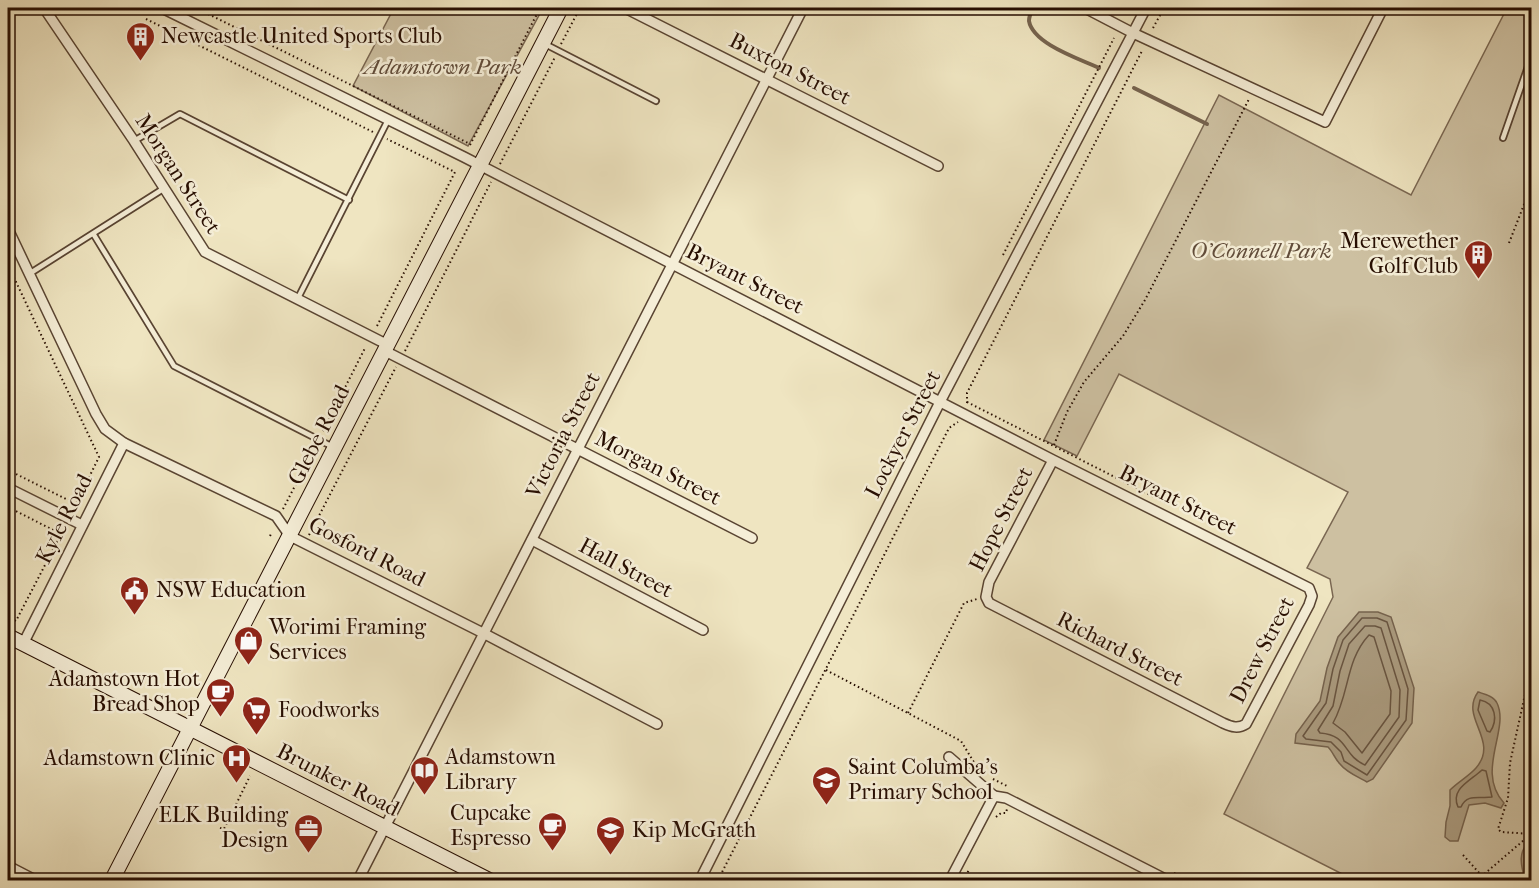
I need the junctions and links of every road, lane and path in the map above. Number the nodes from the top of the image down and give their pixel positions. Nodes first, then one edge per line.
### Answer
1 (44, 8) edge
2 (162, 8) edge
3 (196, 8) edge
4 (540, 8) edge
5 (561, 8) edge
6 (580, 8) edge
7 (607, 8) edge
8 (803, 8) edge
9 (1085, 8) edge
10 (1130, 8) edge
11 (1146, 8) edge
12 (1164, 8) edge
13 (1383, 8) edge
14 (621, 10) edge
15 (1126, 14) dead end
16 (146, 19) dead end
17 (1153, 28) dead end
18 (1133, 33) junction
19 (1114, 38) dead end
20 (543, 43) junction
21 (558, 51) junction
22 (1142, 51) dead end
23 (1532, 55) edge
24 (766, 79) junction
25 (1254, 89) junction
26 (656, 101) dead end
27 (388, 120) junction
28 (380, 136) junction
29 (1503, 138) dead end
30 (134, 141) junction
31 (460, 165) dead end
32 (480, 165) junction
33 (938, 166) dead end
34 (499, 167) dead end
35 (455, 172) junction
36 (452, 178) junction
37 (492, 181) dead end
38 (461, 182) dead end
39 (1532, 184) edge
40 (164, 189) junction
41 (349, 200) junction
42 (8, 229) edge
43 (94, 235) junction
44 (1509, 243) dead end
45 (1000, 261) dead end
46 (673, 264) junction
47 (8, 265) edge
48 (29, 274) junction
49 (298, 298) junction
50 (377, 326) dead end
51 (365, 348) dead end
52 (387, 348) junction
53 (412, 357) dead end
54 (397, 366) dead end
55 (941, 400) junction
56 (959, 422) dead end
57 (318, 440) junction
58 (124, 443) junction
59 (1054, 446) junction
60 (335, 448) junction
61 (578, 448) junction
62 (1053, 460) junction
63 (8, 470) edge
64 (8, 488) edge
65 (1172, 506) dead end
66 (8, 507) edge
67 (283, 510) dead end
68 (82, 525) junction
69 (63, 529) dead end
70 (61, 534) junction
71 (290, 536) junction
72 (309, 536) dead end
73 (752, 538) dead end
74 (532, 540) junction
75 (1310, 588) joint
76 (986, 597) junction
77 (8, 617) edge
78 (703, 630) dead end
79 (483, 633) junction
80 (8, 636) edge
81 (22, 644) junction
82 (826, 670) junction
83 (1526, 690) dead end
84 (908, 713) junction
85 (657, 724) dead end
86 (1240, 728) joint
87 (190, 730) junction
88 (949, 757) dead end
89 (975, 765) dead end
90 (250, 776) dead end
91 (991, 778) dead end
92 (1007, 787) dead end
93 (994, 796) junction
94 (1007, 808) dead end
95 (992, 825) dead end
96 (220, 828) dead end
97 (386, 828) junction
98 (1531, 834) edge
99 (1463, 855) dead end
100 (972, 863) dead end
101 (8, 867) edge
102 (1482, 876) junction
103 (35, 880) edge
104 (112, 880) edge
105 (358, 880) edge
106 (489, 880) edge
107 (700, 880) edge
108 (718, 880) edge
109 (950, 880) edge
110 (963, 880) edge
111 (1167, 880) edge
112 (1488, 880) edge

1 - 30 street, Morgan Street
2 - 27 street, Bryant Street
3 - 4 path
5 - 20 main road, Glebe Road
6 - 21 path
7 - 14 path
8 - 24 street, Victoria Street
9 - 18 street
10 - 15 path
11 - 18 street, Lockyer Street
12 - 17 path
13 - 25 street
14 - 24 street, Buxton Street
16 - 28 path
18 - 25 street
18 - 55 street, Lockyer Street
19 - 45 path
20 - 21 lane
20 - 32 main road, Glebe Road
21 - 26 lane
21 - 34 path
22 - 59 path
23 - 29 lane
24 - 33 street, Buxton Street
24 - 46 street, Victoria Street
25 - 59 path
27 - 28 lane
27 - 32 street, Bryant Street
28 - 35 path
28 - 41 lane
30 - 40 street, Morgan Street
30 - 41 lane
31 - 35 path
32 - 46 street, Bryant Street
32 - 52 main road, Glebe Road
35 - 36 path
36 - 38 path
36 - 50 path
37 - 53 path
39 - 44 path
40 - 43 lane
40 - 49 street, Morgan Street
41 - 49 lane
42 - 48 street, Gosford Road
43 - 48 lane
43 - 57 lane
46 - 55 street, Bryant Street
46 - 61 street, Victoria Street
47 - 63 path
48 - 58 street, Gosford Road
49 - 52 street, Morgan Street
51 - 57 path
52 - 60 main road, Glebe Road
52 - 61 street, Morgan Street
54 - 72 path
55 - 62 street, Bryant Street
55 - 107 street, Lockyer Street
56 - 82 path
57 - 60 lane
57 - 67 path
58 - 68 street, Kyle Road
58 - 71 street, Gosford Road
59 - 65 path
60 - 71 main road, Glebe Road
61 - 73 street, Morgan Street
61 - 74 street, Victoria Street
62 - 75 street, Bryant Street
62 - 76 street, Hope Street
64 - 68 street
66 - 70 path
68 - 81 street, Kyle Road
69 - 70 path
70 - 77 path
71 - 79 street, Gosford Road
71 - 87 main road, Glebe Road
74 - 78 street, Hall Street
74 - 79 street, Victoria Street
75 - 86 street, Drew Street
76 - 84 path
76 - 86 street, Richard Street
79 - 85 street, Gosford Road
79 - 97 street, Victoria Street
80 - 81 main road, Brunker Road
81 - 87 main road, Brunker Road
82 - 84 path
82 - 108 path
83 - 98 path
84 - 89 path
87 - 97 main road, Brunker Road
87 - 104 main road, Glebe Road
88 - 93 street
90 - 96 path
91 - 92 path
93 - 109 street
93 - 111 street
94 - 95 path
97 - 105 street, Victoria Street
97 - 106 main road, Brunker Road
98 - 102 path
99 - 102 path
100 - 110 path
101 - 103 street
102 - 112 path

